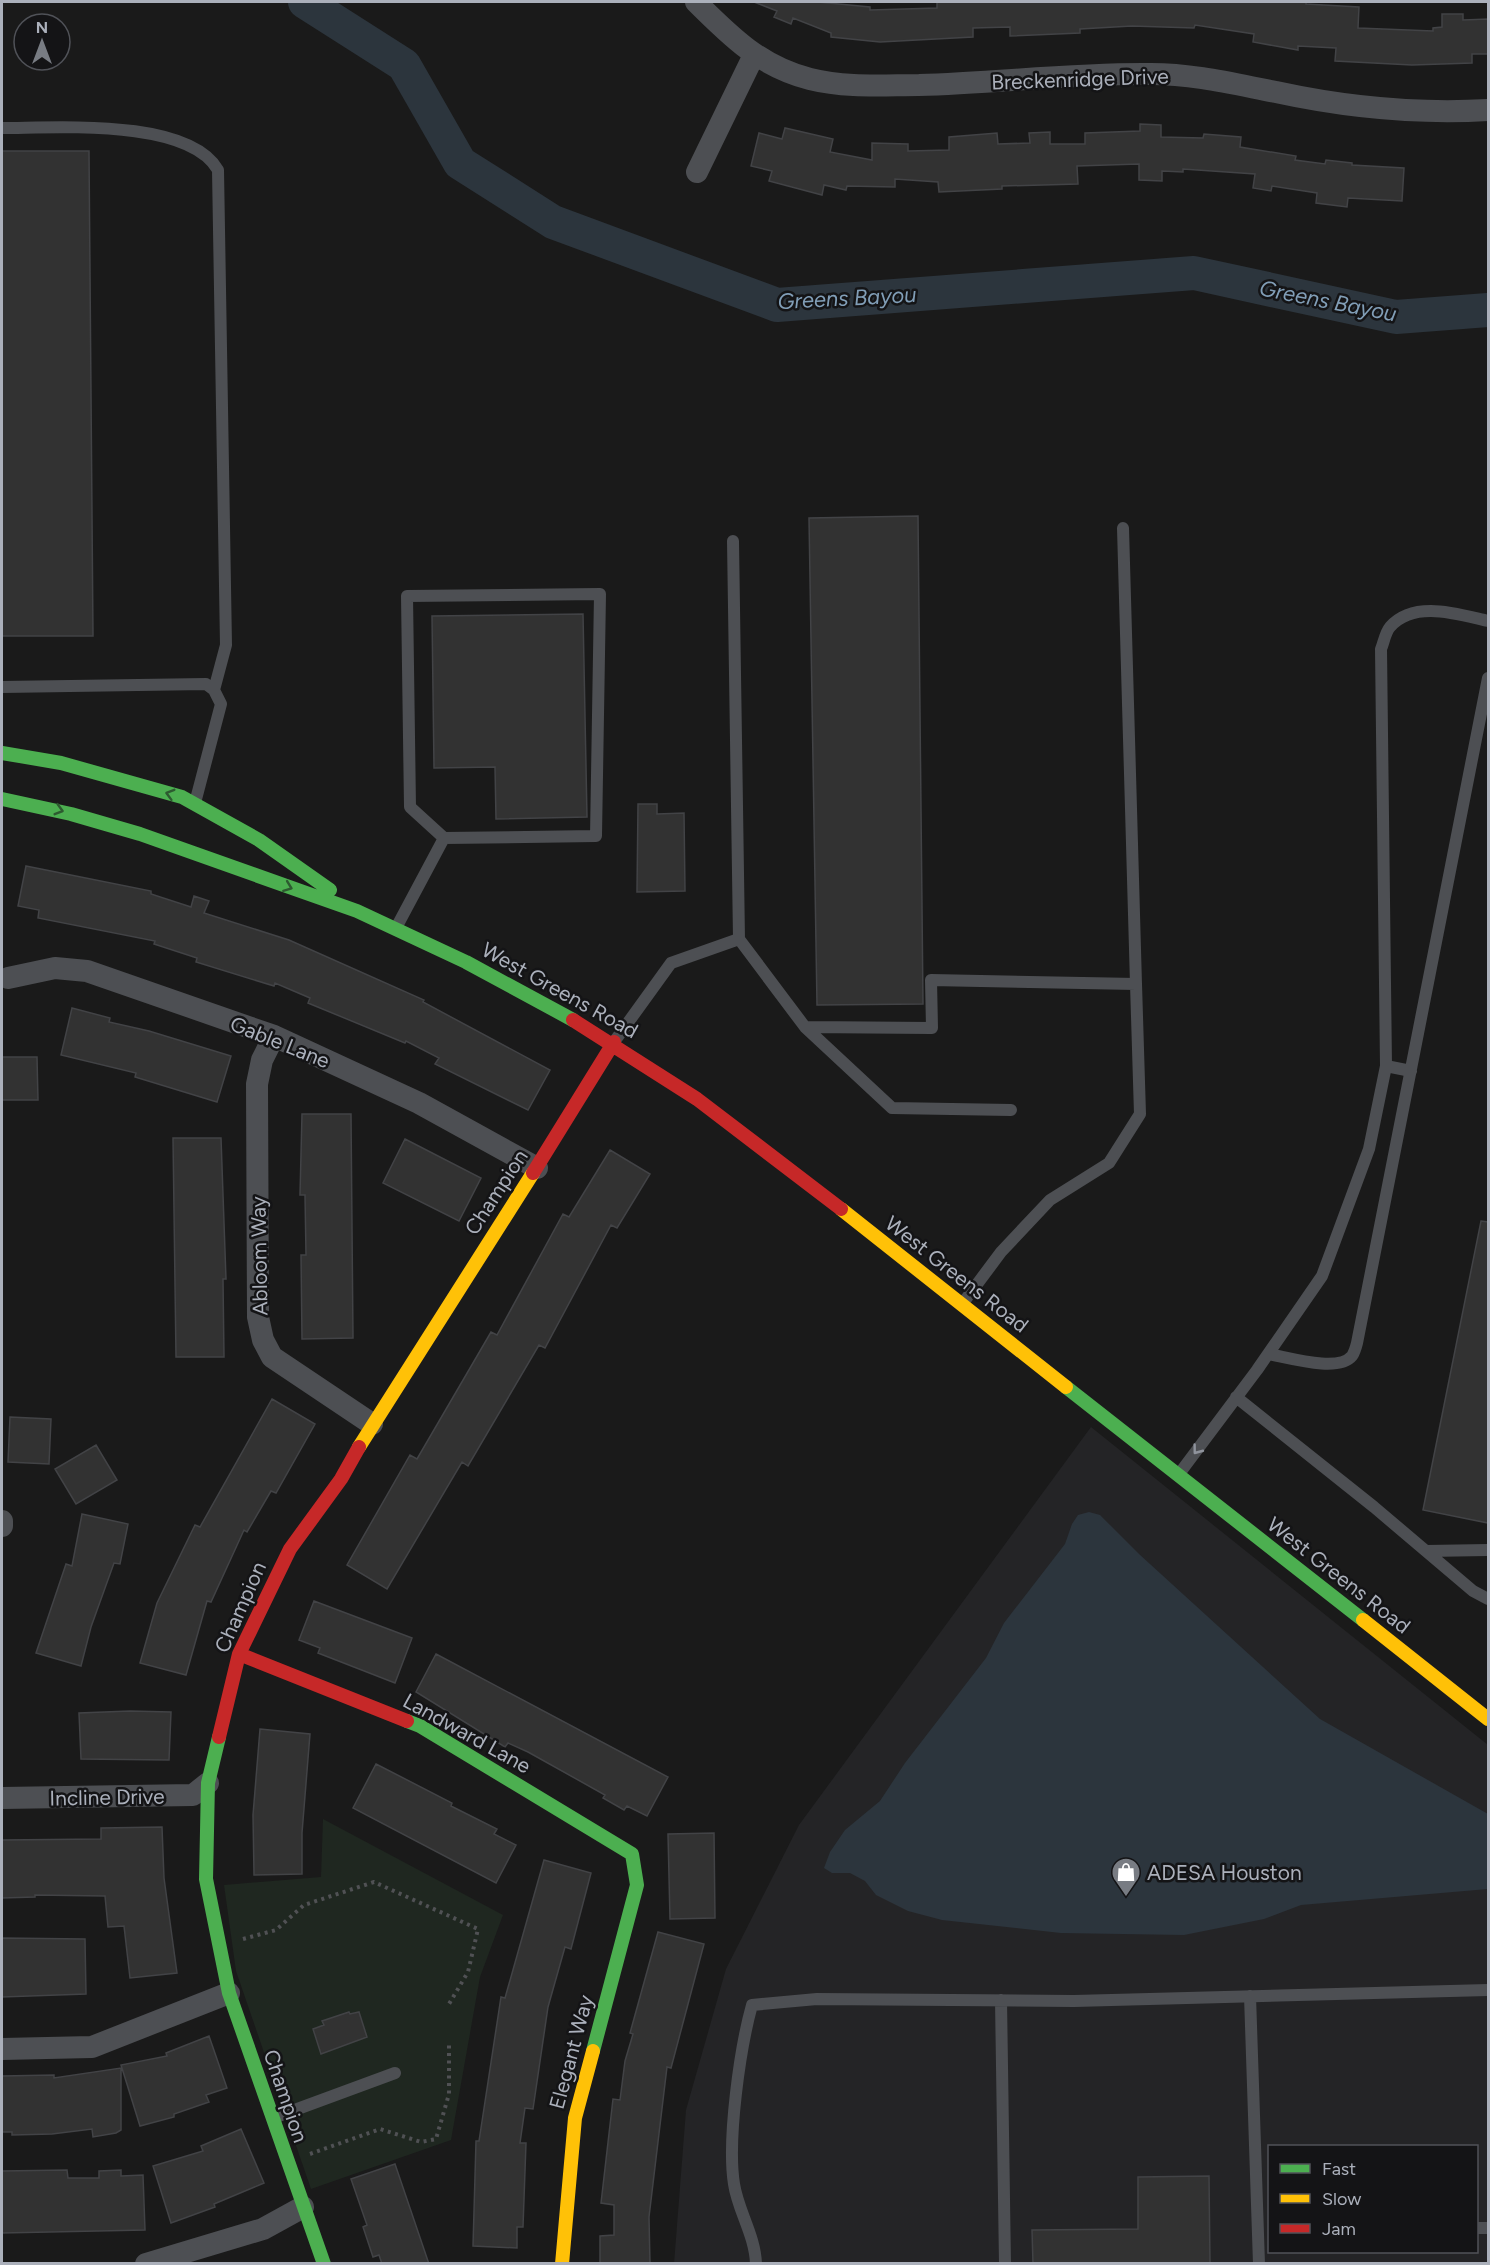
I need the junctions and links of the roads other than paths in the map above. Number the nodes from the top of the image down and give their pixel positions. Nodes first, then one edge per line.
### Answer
1 (696, 2) edge
2 (754, 55) junction
3 (1488, 110) edge
4 (2, 128) edge
5 (696, 172) dead end
6 (1123, 528) dead end
7 (733, 541) dead end
8 (1488, 621) edge
9 (1488, 678) edge
10 (2, 687) edge
11 (214, 690) junction
12 (2, 753) edge
13 (2, 799) edge
14 (195, 804) junction
15 (444, 838) junction
16 (366, 915) junction
17 (396, 929) junction
18 (739, 939) junction
19 (8, 978) dead end
20 (1136, 984) junction
21 (805, 1027) junction
22 (274, 1036) junction
23 (614, 1042) junction
24 (1386, 1066) junction
25 (1411, 1071) junction
26 (1011, 1110) dead end
27 (537, 1168) junction
28 (962, 1304) junction
29 (1268, 1354) junction
30 (1236, 1397) junction
31 (372, 1424) junction
32 (1178, 1475) junction
33 (2, 1521) edge
34 (2, 1526) edge
35 (1488, 1550) edge
36 (1426, 1551) junction
37 (1488, 1599) edge
38 (238, 1654) junction
39 (1486, 1711) edge
40 (208, 1783) junction
41 (2, 1798) edge
42 (632, 1854) joint
43 (1488, 1990) edge
44 (229, 1993) junction
45 (1250, 1996) junction
46 (1001, 2000) junction
47 (2, 2049) edge
48 (396, 2073) dead end
49 (272, 2118) junction
50 (303, 2207) junction
51 (1264, 2229) edge
52 (146, 2264) edge
53 (324, 2264) edge
54 (562, 2264) edge
55 (756, 2264) edge
56 (1005, 2264) edge
57 (1259, 2264) edge

1 - 2 street, Breckenridge Drive
2 - 3 street, Breckenridge Drive
2 - 5 street
4 - 11 lane
6 - 20 lane
7 - 18 lane
8 - 24 lane
9 - 25 lane
10 - 11 lane
11 - 14 lane
14 -> 12 street, West Greens Road
13 -> 16 street, West Greens Road
14 - 16 street, West Greens Road
15 - 15 lane
15 - 17 lane
16 - 17 street, West Greens Road
17 - 23 street, West Greens Road
18 - 21 lane
18 - 23 lane
19 - 22 street, Gable Lane
20 - 21 lane
20 - 28 lane
21 - 26 lane
22 - 27 street, Gable Lane
22 - 31 street, Abloom Way
23 - 27 street, Champion
23 - 28 street, West Greens Road
24 - 25 lane
24 - 29 lane
25 - 29 lane
27 - 31 street, Champion
28 - 32 street, West Greens Road
29 - 30 lane
30 -> 32 lane
30 - 36 lane
31 - 38 street, Champion
32 - 39 street, West Greens Road
33 - 34 street
35 - 36 lane
36 - 37 lane
38 - 40 street, Champion
38 - 42 street, Landward Lane
40 - 41 street, Incline Drive
40 - 44 street, Champion
42 - 54 street, Elegant Way
43 - 45 lane
44 - 47 street
44 - 49 street, Champion
45 - 46 lane
45 - 51 lane
46 - 55 lane
46 - 56 lane
48 - 49 lane
49 - 50 street, Champion
50 - 52 street
50 - 53 street, Champion
51 - 57 lane

